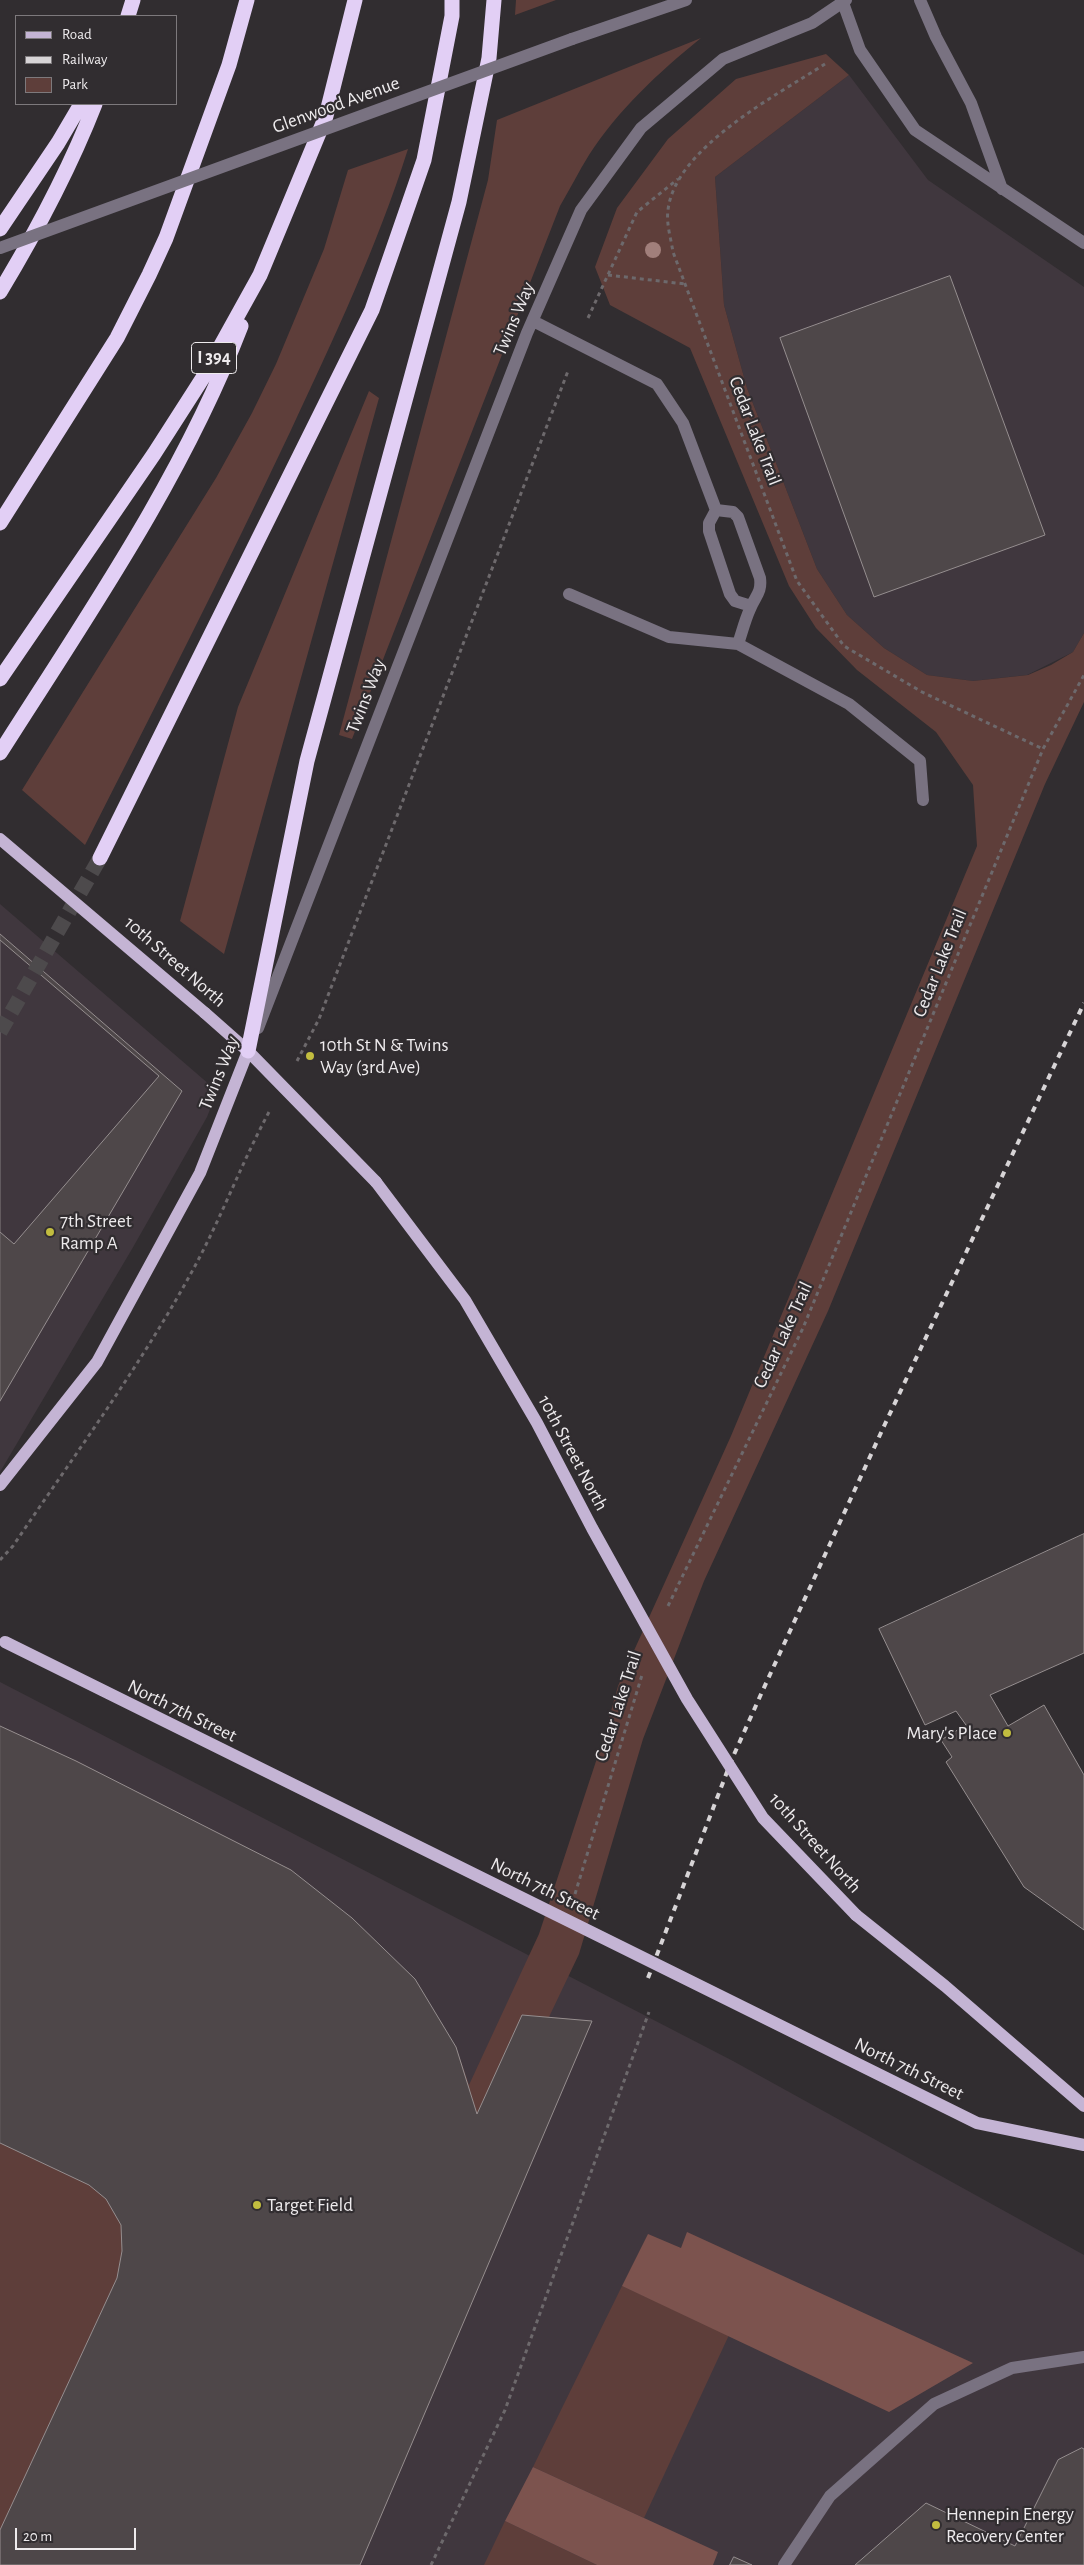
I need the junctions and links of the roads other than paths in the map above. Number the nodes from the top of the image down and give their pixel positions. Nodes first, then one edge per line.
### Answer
1 (133, 0) edge
2 (247, 0) edge
3 (355, 0) edge
4 (452, 0) edge
5 (494, 0) edge
6 (686, 0) edge
7 (843, 0) edge
8 (920, 0) edge
9 (128, 15) edge
10 (80, 105) edge
11 (95, 105) edge
12 (1002, 189) junction
13 (0, 228) edge
14 (1084, 243) edge
15 (0, 248) edge
16 (260, 275) junction
17 (0, 292) edge
18 (533, 321) junction
19 (716, 510) junction
20 (0, 523) edge
21 (569, 594) dead end
22 (750, 606) junction
23 (738, 644) junction
24 (0, 679) edge
25 (0, 753) edge
26 (923, 800) dead end
27 (0, 839) edge
28 (100, 858) tunnel mouth
29 (248, 1051) junction
30 (0, 1485) edge
31 (2, 1641) edge
32 (1084, 2106) edge
33 (1084, 2145) edge
34 (1084, 2356) edge
35 (784, 2565) edge

1 - 9 highway
2 - 20 highway
3 - 16 highway, I 394
4 - 28 highway
5 - 29 highway
6 - 15 street, Glenwood Avenue, bridge
7 - 12 street
7 - 18 street, Twins Way
8 - 12 street
10 - 13 highway
11 - 17 highway
12 - 14 street
16 - 24 highway, I 394
16 - 25 highway
18 - 19 street
18 - 29 street, Twins Way
19 - 22 street
19 - 22 street
21 - 23 street
22 - 23 street
23 - 26 street
27 - 29 main road, 10th Street North, bridge
29 - 30 main road, Twins Way
29 - 32 main road, 10th Street North, bridge
31 - 33 main road, North 7th Street, bridge
34 - 35 street

